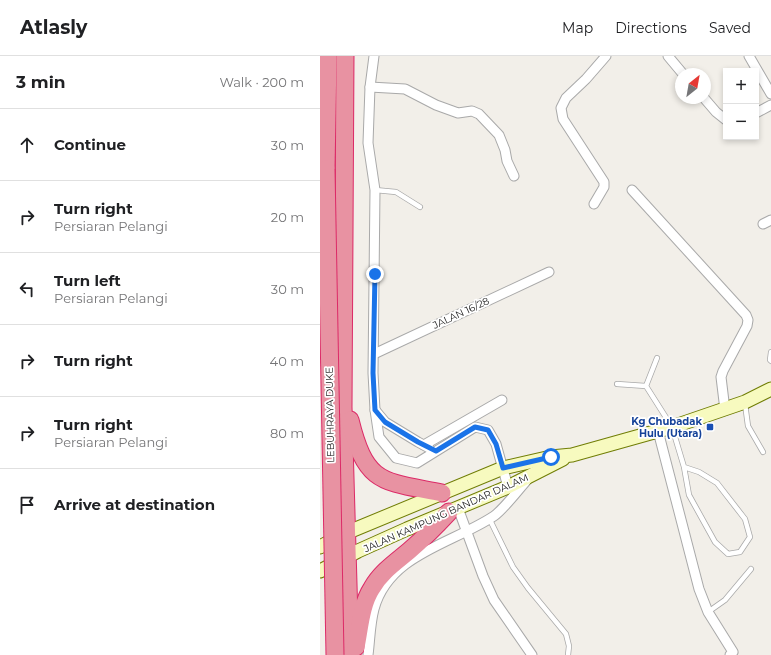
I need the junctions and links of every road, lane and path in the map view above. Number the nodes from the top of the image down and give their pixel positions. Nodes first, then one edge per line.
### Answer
1 (328, 56) edge
2 (345, 56) edge
3 (374, 56) edge
4 (606, 56) edge
5 (668, 56) edge
6 (749, 56) edge
7 (678, 68) edge
8 (370, 87) junction
9 (771, 94) edge
10 (709, 104) edge
11 (771, 105) edge
12 (759, 111) edge
13 (723, 118) edge
14 (514, 176) dead end
15 (375, 190) junction
16 (632, 190) dead end
17 (594, 204) dead end
18 (420, 207) dead end
19 (549, 272) dead end
20 (771, 352) edge
21 (374, 354) junction
22 (657, 358) dead end
23 (771, 362) edge
24 (617, 384) dead end
25 (646, 386) junction
26 (771, 389) edge
27 (343, 390) junction
28 (502, 400) dead end
29 (745, 402) junction
30 (375, 410) junction
31 (725, 410) junction
32 (672, 428) junction
33 (658, 431) junction
34 (424, 445) junction
35 (436, 451) junction
36 (763, 452) dead end
37 (572, 455) junction
38 (684, 467) junction
39 (503, 468) junction
40 (532, 475) junction
41 (508, 487) junction
42 (442, 494) junction
43 (453, 510) junction
44 (489, 518) junction
45 (466, 531) junction
46 (346, 533) junction
47 (320, 547) edge
48 (347, 557) junction
49 (751, 569) dead end
50 (320, 571) edge
51 (708, 612) junction
52 (335, 655) edge
53 (350, 655) edge
54 (355, 655) edge
55 (368, 655) edge
56 (532, 655) edge
57 (568, 655) edge
58 (730, 655) edge

1 - 52 highway, LEBUHRAYA DUKE, bridge
2 - 27 highway
3 - 8 street
4 - 17 street
5 - 7 street
6 - 9 street
8 - 14 street
8 - 15 street
10 - 13 street
11 - 12 street
15 - 18 lane
15 - 21 street
16 - 31 street
19 - 21 street, JALAN 16/28
20 - 23 lane
21 - 30 street
22 - 25 lane
24 - 25 lane
25 - 32 lane
26 - 29 street, JALAN KAMPUNG BANDAR DALAM
27 - 42 highway
27 - 46 highway
28 - 34 street
29 - 31 street, JALAN KAMPUNG BANDAR DALAM
29 - 36 lane
30 - 34 street
30 - 35 street
31 - 32 street, JALAN KAMPUNG BANDAR DALAM
32 - 33 street, JALAN KAMPUNG BANDAR DALAM
32 - 38 lane
33 - 37 street, JALAN KAMPUNG BANDAR DALAM
33 - 51 street
34 - 35 street
35 - 39 street
37 - 39 street, JALAN KAMPUNG BANDAR DALAM
37 - 40 street, JALAN KAMPUNG BANDAR DALAM
38 - 38 lane
39 - 41 street
39 - 42 street, JALAN KAMPUNG BANDAR DALAM
40 - 41 street, JALAN KAMPUNG BANDAR DALAM
40 - 44 street
41 - 43 street, JALAN KAMPUNG BANDAR DALAM
42 - 46 street, JALAN KAMPUNG BANDAR DALAM
43 - 45 street
43 - 48 street, JALAN KAMPUNG BANDAR DALAM
43 - 54 highway
44 - 45 street
44 - 57 lane
45 - 55 street
45 - 56 street
46 - 47 street, JALAN KAMPUNG BANDAR DALAM
46 - 48 highway
48 - 50 street, JALAN KAMPUNG BANDAR DALAM
48 - 53 highway
49 - 51 lane
51 - 58 street

